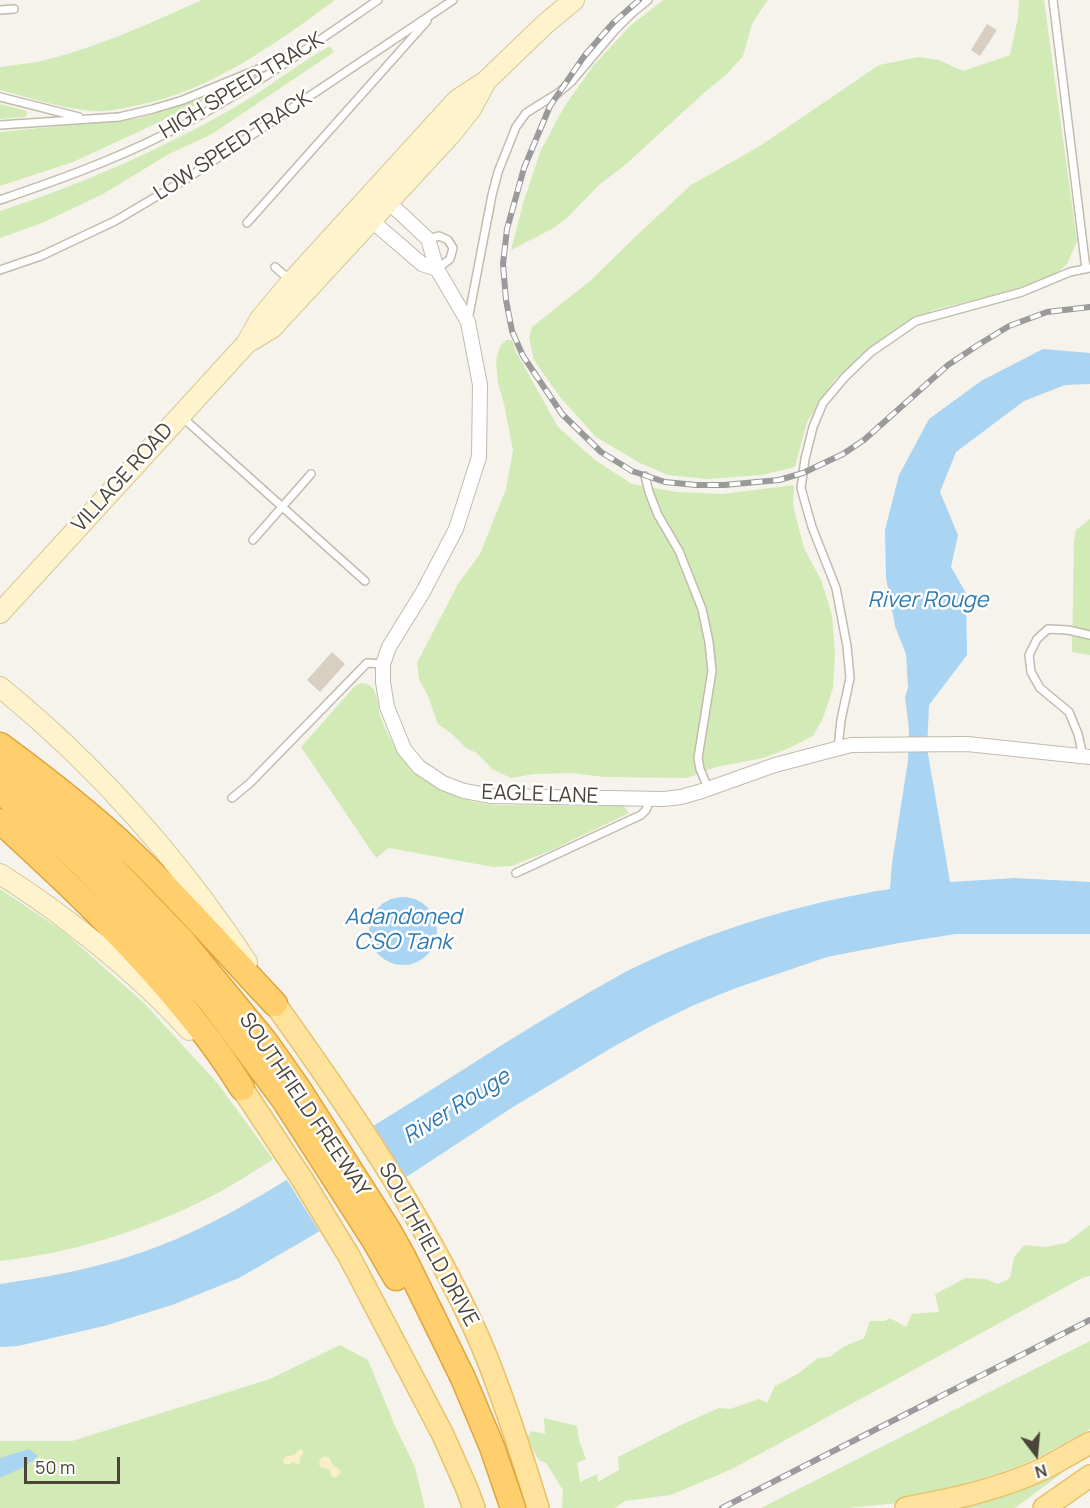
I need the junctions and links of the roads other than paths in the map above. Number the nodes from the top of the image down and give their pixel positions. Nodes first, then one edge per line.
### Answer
1 (378, 0) edge
2 (453, 0) edge
3 (574, 0) edge
4 (648, 0) edge
5 (1053, 0) edge
6 (14, 9) dead end
7 (0, 10) edge
8 (433, 14) junction
9 (304, 50) junction
10 (0, 97) edge
11 (86, 118) junction
12 (0, 125) edge
13 (381, 196) junction
14 (0, 200) edge
15 (364, 214) junction
16 (247, 223) dead end
17 (428, 239) junction
18 (275, 267) dead end
19 (1088, 268) edge
20 (438, 269) junction
21 (0, 270) edge
22 (298, 287) junction
23 (468, 322) junction
24 (180, 415) junction
25 (311, 474) dead end
26 (645, 476) dead end
27 (282, 507) junction
28 (253, 540) dead end
29 (365, 581) dead end
30 (0, 612) edge
31 (1090, 635) edge
32 (383, 664) junction
33 (0, 687) edge
34 (0, 745) edge
35 (844, 747) junction
36 (1086, 757) edge
37 (0, 767) edge
38 (708, 788) junction
39 (0, 791) edge
40 (232, 798) dead end
41 (650, 798) junction
42 (0, 820) edge
43 (516, 873) dead end
44 (0, 874) edge
45 (275, 1005) junction
46 (242, 1088) junction
47 (291, 1094) junction
48 (381, 1235) junction
49 (1090, 1443) edge
50 (1090, 1476) edge
51 (474, 1508) edge
52 (498, 1508) edge
53 (513, 1508) edge
54 (538, 1508) edge
55 (906, 1508) edge
56 (1044, 1508) edge

1 - 9 lane, HIGH SPEED TRACK
2 - 8 lane, LOW SPEED TRACK
3 - 13 street, VILLAGE ROAD
4 - 23 lane
5 - 19 lane
6 - 7 lane
8 - 16 lane
8 - 21 lane, LOW SPEED TRACK
9 - 11 lane
9 - 14 lane, HIGH SPEED TRACK
10 - 11 lane
11 - 12 lane
13 - 15 street, VILLAGE ROAD
13 - 17 street, EAGLE LANE
15 - 20 street
15 - 22 street, VILLAGE ROAD
17 - 20 street, EAGLE LANE
17 - 20 lane, EAGLE LANE
18 - 22 lane
19 - 35 lane
20 - 23 street, EAGLE LANE
22 - 24 street, VILLAGE ROAD
23 - 32 street, EAGLE LANE
24 - 27 lane
24 - 30 street, VILLAGE ROAD
25 - 27 lane
26 - 38 lane
27 - 28 lane
27 - 29 lane
31 - 36 lane
32 - 40 lane
32 - 41 street, EAGLE LANE
33 - 45 street
34 - 45 highway
35 - 36 street, EAGLE LANE
35 - 38 street, EAGLE LANE
37 - 47 highway, SOUTHFIELD FREEWAY
38 - 41 street, EAGLE LANE
39 - 47 highway, SOUTHFIELD FREEWAY
41 - 43 lane
42 - 46 highway
44 - 46 street
45 - 54 main road, SOUTHFIELD DRIVE
46 - 51 main road
47 - 48 highway, SOUTHFIELD FREEWAY
48 - 52 highway, SOUTHFIELD FREEWAY
48 - 53 highway, SOUTHFIELD FREEWAY
49 - 55 main road
50 - 56 main road

